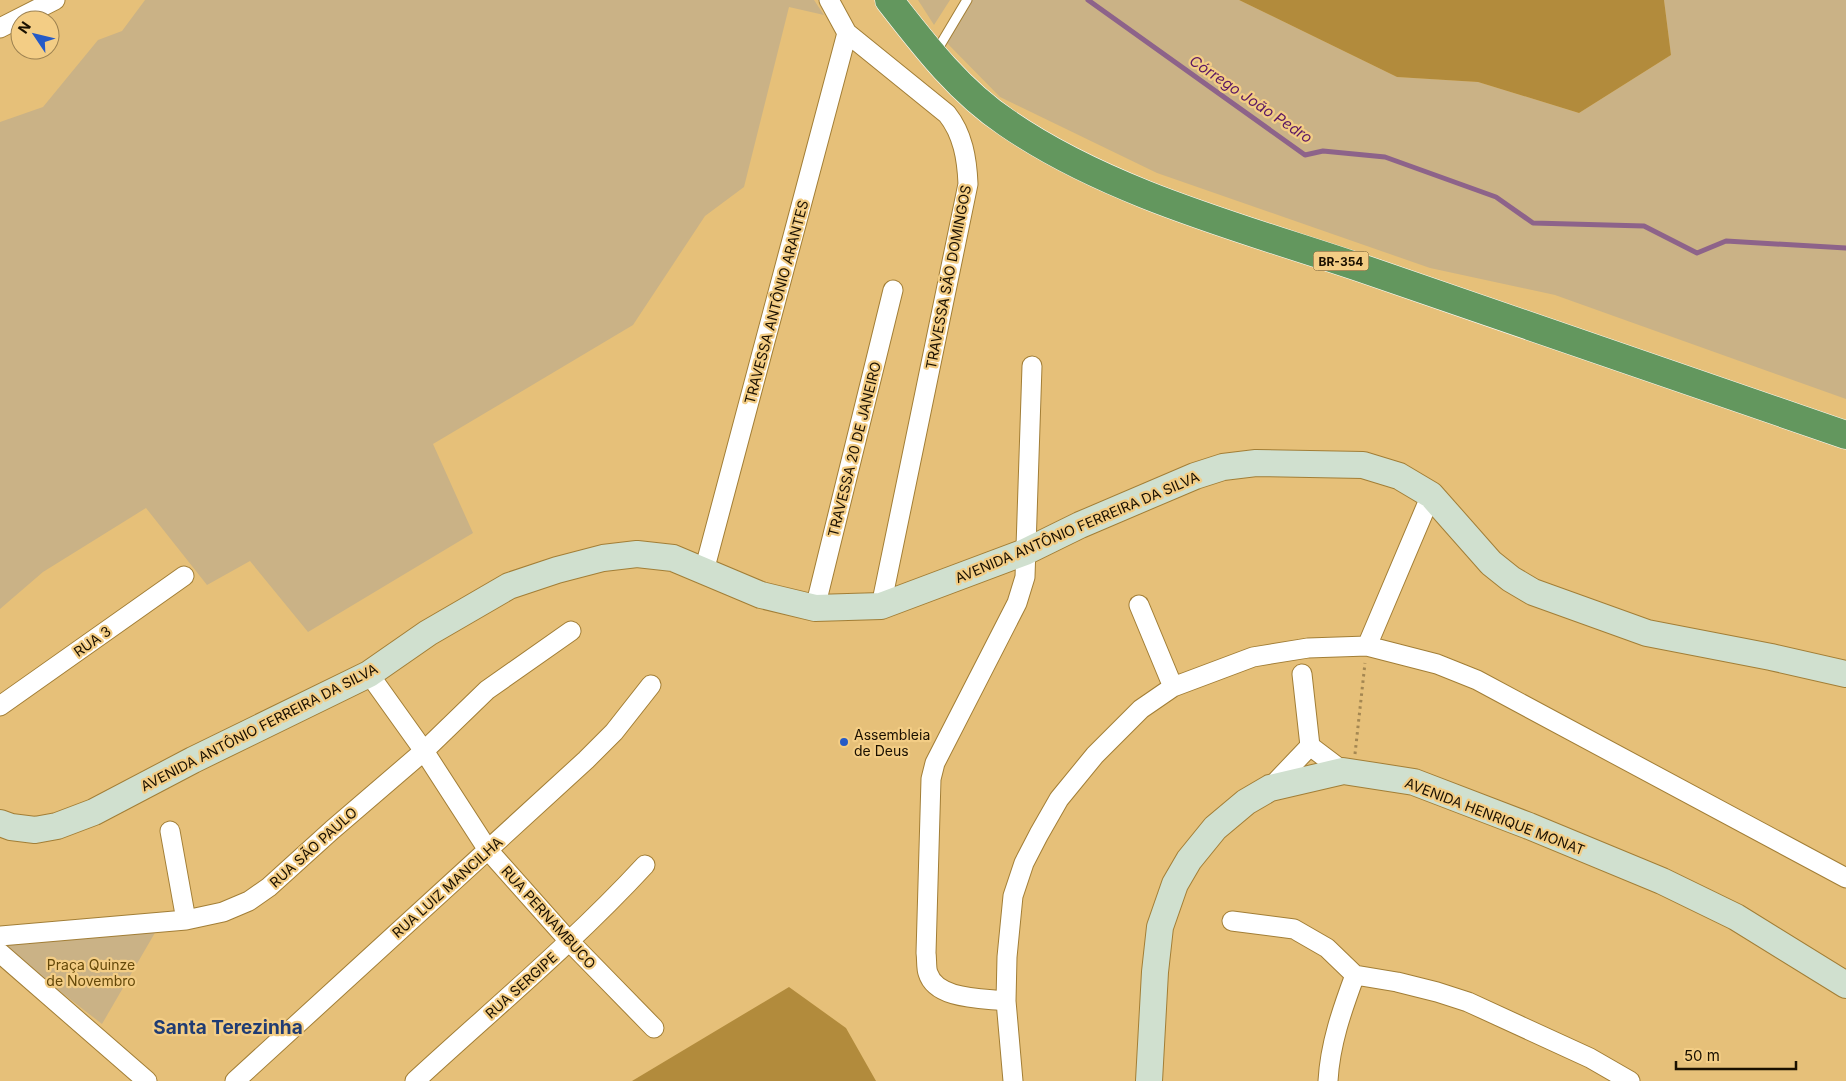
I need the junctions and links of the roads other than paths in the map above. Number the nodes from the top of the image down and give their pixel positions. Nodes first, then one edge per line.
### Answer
1 (55, 0) edge
2 (829, 0) edge
3 (889, 0) edge
4 (968, 0) edge
5 (0, 28) edge
6 (847, 33) junction
7 (933, 57) junction
8 (893, 290) dead end
9 (1032, 366) dead end
10 (1846, 435) edge
11 (1431, 495) junction
12 (1025, 552) junction
13 (704, 571) junction
14 (184, 576) dead end
15 (1139, 605) dead end
16 (881, 606) junction
17 (815, 608) junction
18 (571, 631) dead end
19 (1367, 646) junction
20 (369, 674) junction
21 (1302, 674) dead end
22 (1846, 674) edge
23 (651, 685) dead end
24 (1173, 688) junction
25 (0, 706) edge
26 (1310, 746) junction
27 (424, 751) junction
28 (1348, 772) junction
29 (1270, 788) junction
30 (0, 823) edge
31 (170, 831) dead end
32 (488, 850) junction
33 (646, 865) dead end
34 (1846, 878) edge
35 (186, 920) junction
36 (1232, 921) dead end
37 (0, 936) edge
38 (569, 941) junction
39 (0, 954) edge
40 (1355, 975) junction
41 (1846, 985) edge
42 (1006, 1001) junction
43 (654, 1028) dead end
44 (147, 1081) edge
45 (235, 1081) edge
46 (415, 1081) edge
47 (1013, 1081) edge
48 (1149, 1081) edge
49 (1328, 1081) edge
50 (1630, 1081) edge

1 - 5 street
2 - 6 street, TRAVESSA SÃO DOMINGOS
3 - 7 highway, BR-354
4 - 7 lane
6 - 13 street, TRAVESSA ANTÔNIO ARANTES
6 - 16 street, TRAVESSA SÃO DOMINGOS
7 - 10 highway, BR-354
8 - 17 street, TRAVESSA 20 DE JANEIRO
9 - 12 street
11 - 12 street, AVENIDA ANTÔNIO FERREIRA DA SILVA
11 - 19 street
11 - 22 street, AVENIDA ANTÔNIO FERREIRA DA SILVA
12 - 16 street, AVENIDA ANTÔNIO FERREIRA DA SILVA
12 - 42 street
13 - 17 street, AVENIDA ANTÔNIO FERREIRA DA SILVA
13 - 20 street, AVENIDA ANTÔNIO FERREIRA DA SILVA
14 - 25 street, RUA 3
15 - 24 street
16 - 17 street, AVENIDA ANTÔNIO FERREIRA DA SILVA
18 - 27 street, RUA SÃO PAULO
19 - 24 street
19 - 34 street
20 - 27 street, RUA PERNAMBUCO
20 - 30 street, AVENIDA ANTÔNIO FERREIRA DA SILVA
21 - 26 street
23 - 32 street, RUA LUIZ MANCILHA
24 - 42 street
26 - 28 street
26 - 29 street
27 - 32 street, RUA PERNAMBUCO
27 - 35 street, RUA SÃO PAULO
28 - 29 street, AVENIDA HENRIQUE MONAT
28 - 41 street, AVENIDA HENRIQUE MONAT
29 - 48 street, AVENIDA HENRIQUE MONAT
31 - 35 street
32 - 38 street, RUA PERNAMBUCO
32 - 45 street, RUA LUIZ MANCILHA
33 - 38 street, RUA SERGIPE
35 - 37 street, RUA SÃO PAULO
36 - 40 street
38 - 43 street, RUA PERNAMBUCO
38 - 46 street, RUA SERGIPE
39 - 44 street
40 - 49 street
40 - 50 street
42 - 47 street

